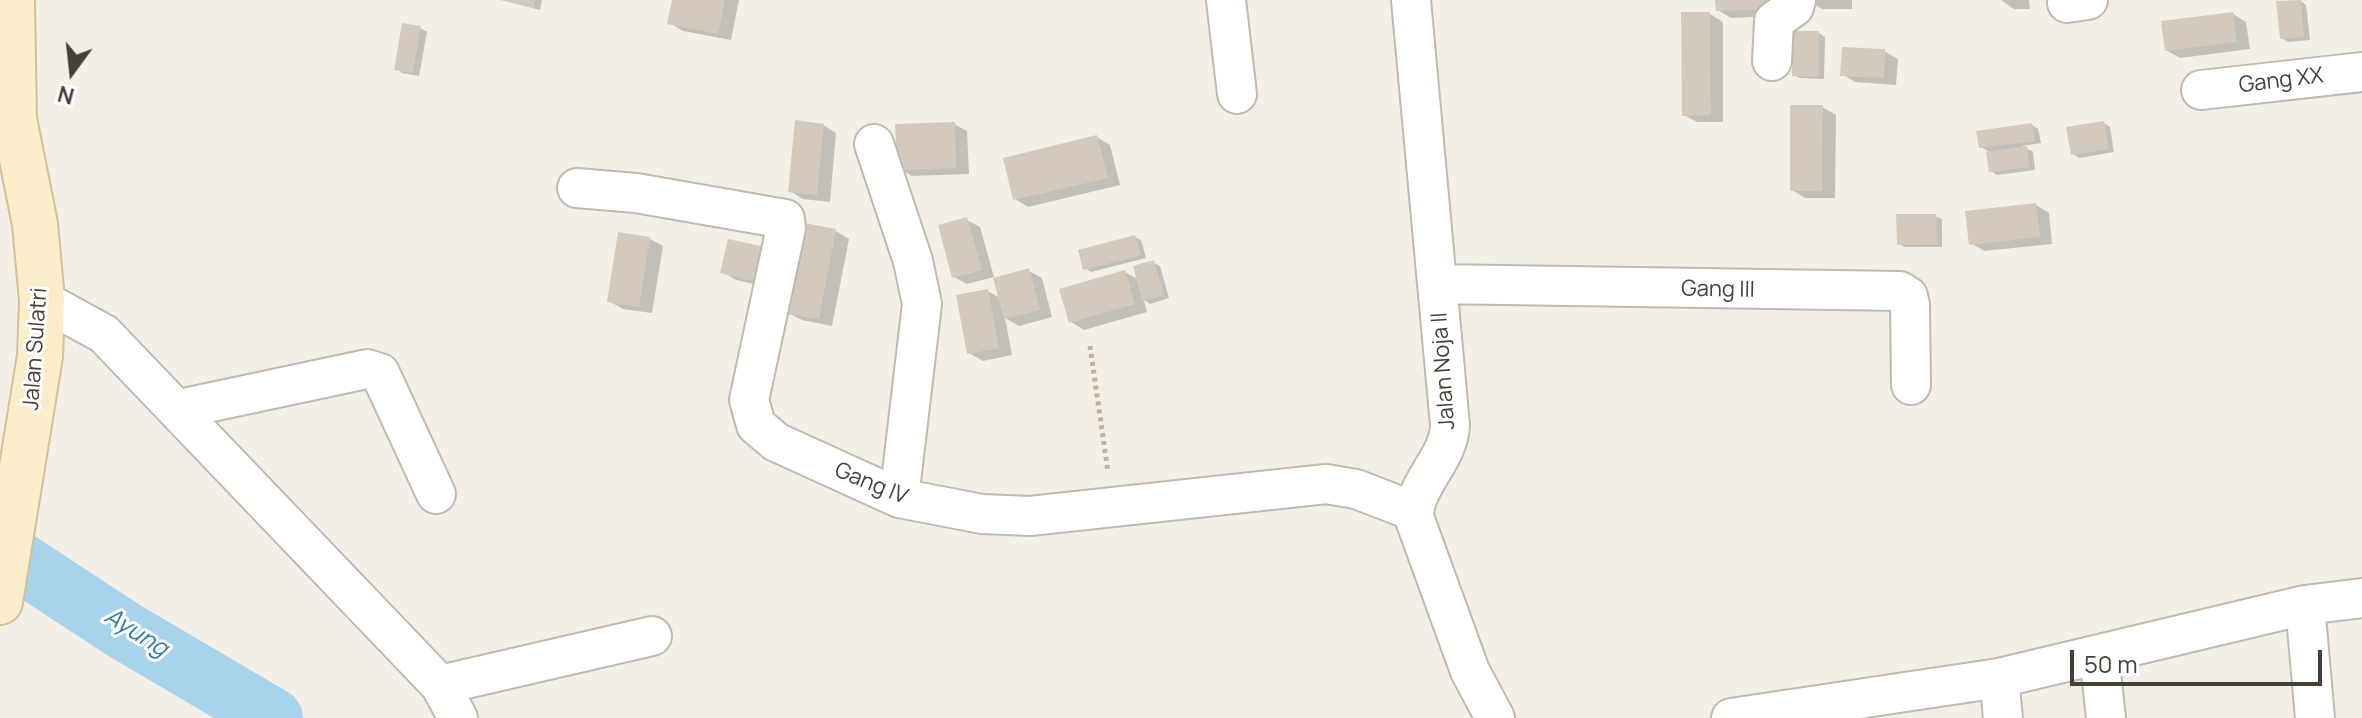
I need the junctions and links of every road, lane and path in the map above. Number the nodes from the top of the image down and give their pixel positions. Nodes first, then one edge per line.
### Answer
1 (12, 0) edge
2 (1226, 0) edge
3 (1411, 0) edge
4 (1796, 0) edge
5 (1772, 61) dead end
6 (2362, 72) edge
7 (2201, 90) dead end
8 (1237, 94) dead end
9 (874, 144) dead end
10 (577, 188) dead end
11 (1437, 284) junction
12 (42, 300) junction
13 (1090, 346) dead end
14 (1911, 385) dead end
15 (179, 409) junction
16 (436, 494) dead end
17 (899, 498) junction
18 (1113, 507) junction
19 (1413, 511) junction
20 (2362, 598) edge
21 (0, 602) edge
22 (2305, 605) junction
23 (652, 636) dead end
24 (2099, 655) junction
25 (1999, 678) junction
26 (440, 685) junction
27 (1864, 707) edge
28 (458, 718) edge
29 (1495, 718) edge
30 (1731, 718) edge
31 (2003, 718) edge
32 (2106, 718) edge
33 (2315, 718) edge

1 - 12 main road, Jalan Sulatri
2 - 8 street
3 - 11 street, Jalan Noja II
4 - 5 street
6 - 7 street, Gang XX
9 - 17 street
10 - 17 street, Gang IV
11 - 14 street, Gang III
11 - 19 street, Jalan Noja II
12 - 15 street
12 - 21 main road, Jalan Sulatri
13 - 18 path
15 - 16 street
15 - 26 street
17 - 18 street, Gang IV
18 - 19 street, Gang IV
19 - 29 street
20 - 22 street
22 - 24 street
22 - 33 street
23 - 26 street
24 - 25 street
24 - 32 street
25 - 27 street
25 - 31 street
26 - 28 street
27 - 30 street

